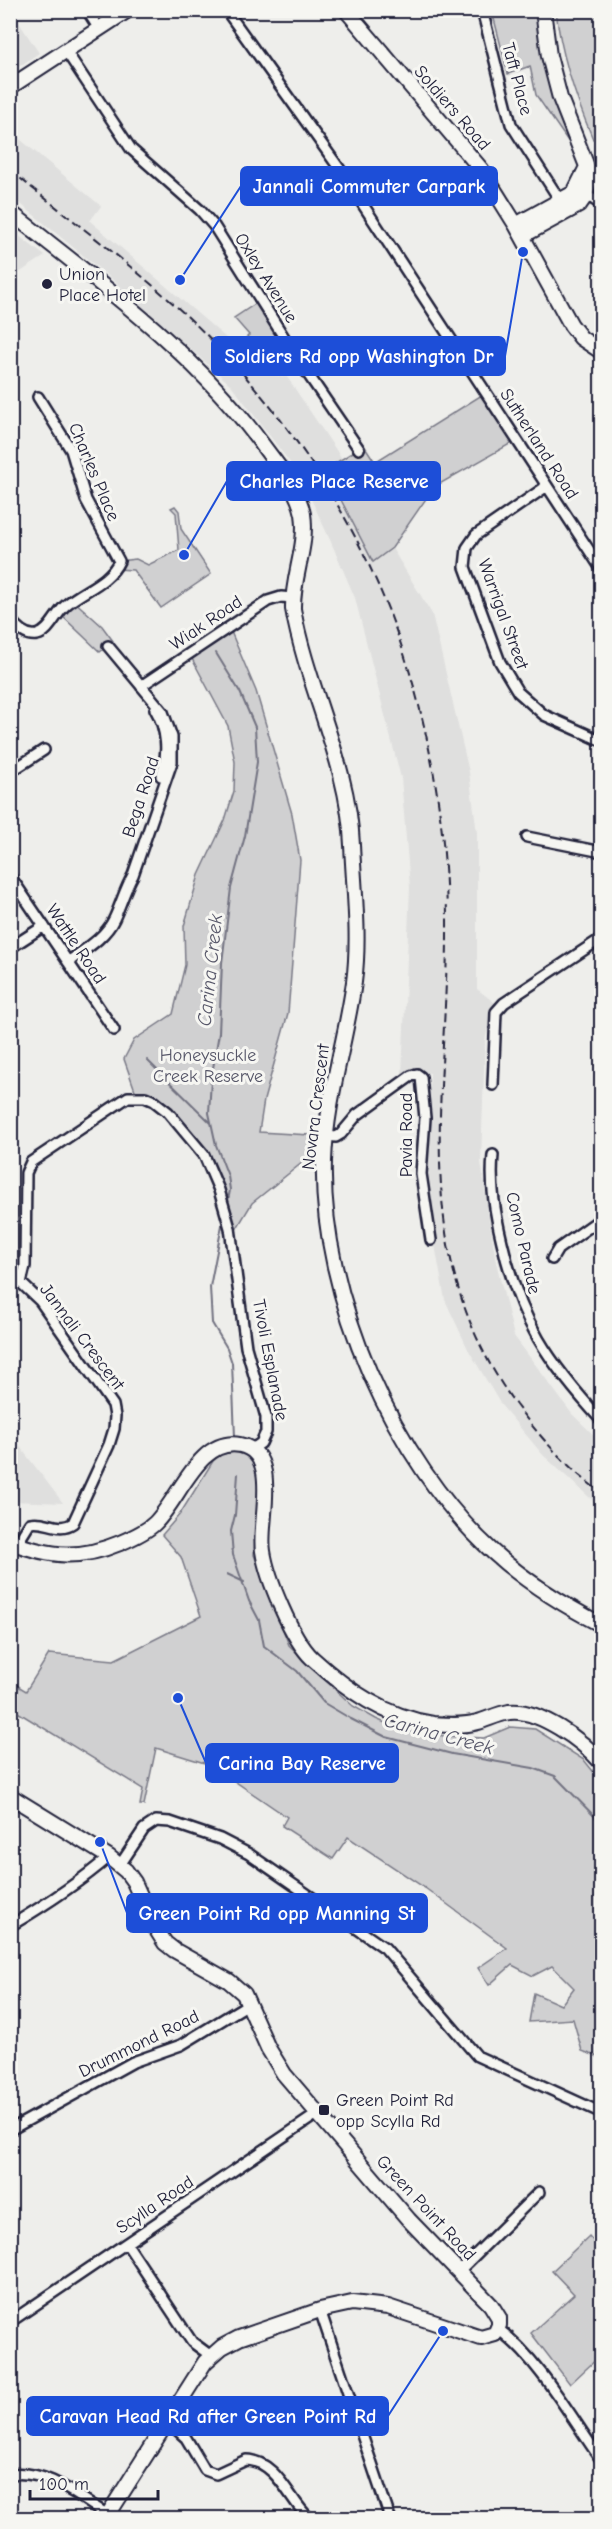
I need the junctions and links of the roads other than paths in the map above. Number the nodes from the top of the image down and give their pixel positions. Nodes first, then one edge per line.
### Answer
1 (87, 10) edge
2 (128, 10) edge
3 (226, 10) edge
4 (346, 10) edge
5 (482, 10) edge
6 (543, 10) edge
7 (99, 29) junction
8 (66, 51) junction
9 (10, 87) edge
10 (582, 192) junction
11 (602, 205) edge
12 (564, 207) junction
13 (10, 212) edge
14 (519, 230) junction
15 (602, 352) edge
16 (38, 396) dead end
17 (359, 449) dead end
18 (547, 486) junction
19 (602, 570) edge
20 (293, 598) junction
21 (10, 619) edge
22 (108, 646) dead end
23 (141, 686) junction
24 (602, 741) edge
25 (44, 750) dead end
26 (10, 772) edge
27 (526, 837) dead end
28 (602, 852) edge
29 (10, 876) edge
30 (44, 926) junction
31 (602, 938) edge
32 (10, 948) edge
33 (68, 962) junction
34 (114, 1030) dead end
35 (493, 1085) dead end
36 (327, 1136) junction
37 (493, 1155) dead end
38 (602, 1218) edge
39 (432, 1240) dead end
40 (552, 1259) dead end
41 (10, 1280) edge
42 (21, 1283) junction
43 (602, 1421) edge
44 (251, 1450) junction
45 (14, 1543) edge
46 (602, 1625) edge
47 (602, 1763) edge
48 (10, 1796) edge
49 (115, 1861) junction
50 (10, 1926) edge
51 (250, 2003) junction
52 (602, 2113) edge
53 (317, 2114) junction
54 (10, 2130) edge
55 (539, 2192) dead end
56 (127, 2244) junction
57 (459, 2271) junction
58 (320, 2310) junction
59 (10, 2322) edge
60 (498, 2329) junction
61 (211, 2356) junction
62 (167, 2421) junction
63 (602, 2461) edge
64 (10, 2474) edge
65 (107, 2517) edge
66 (309, 2518) edge
67 (390, 2518) edge

1 - 7 street
2 - 7 street
3 - 18 street, Sutherland Road
4 - 14 street, Soldiers Road
5 - 12 street, Taft Place
6 - 10 street
7 - 8 street
8 - 9 street
8 - 17 street, Oxley Avenue
10 - 11 street
10 - 12 street
12 - 14 street
13 - 20 street, Novara Crescent
14 - 15 street, Soldiers Road
16 - 21 street, Charles Place
18 - 19 street, Sutherland Road
18 - 24 street, Warrigal Street
20 - 23 street, Wiak Road
20 - 36 street, Novara Crescent
22 - 23 street, Bega Road
23 - 33 street, Bega Road
25 - 26 street
27 - 28 street
29 - 30 street, Wattle Road
30 - 32 street
30 - 33 street, Wattle Road
31 - 35 street
33 - 34 street, Wattle Road
36 - 39 street, Pavia Road
36 - 46 street, Novara Crescent
37 - 43 street, Como Parade
38 - 40 street
41 - 42 street, Jannali Crescent
42 - 44 street, Tivoli Esplanade
42 - 45 street, Jannali Crescent
44 - 45 street
44 - 47 street
48 - 49 street, Green Point Road
49 - 50 street
49 - 51 street, Green Point Road
49 - 52 street
51 - 53 street, Green Point Road
51 - 54 street, Drummond Road
53 - 56 street, Scylla Road
53 - 57 street, Green Point Road
55 - 57 street
56 - 59 street, Scylla Road
56 - 61 street
57 - 60 street, Green Point Road
58 - 60 street
58 - 61 street
58 - 67 street
60 - 63 street
61 - 62 street
62 - 65 street
62 - 66 street
64 - 65 street

